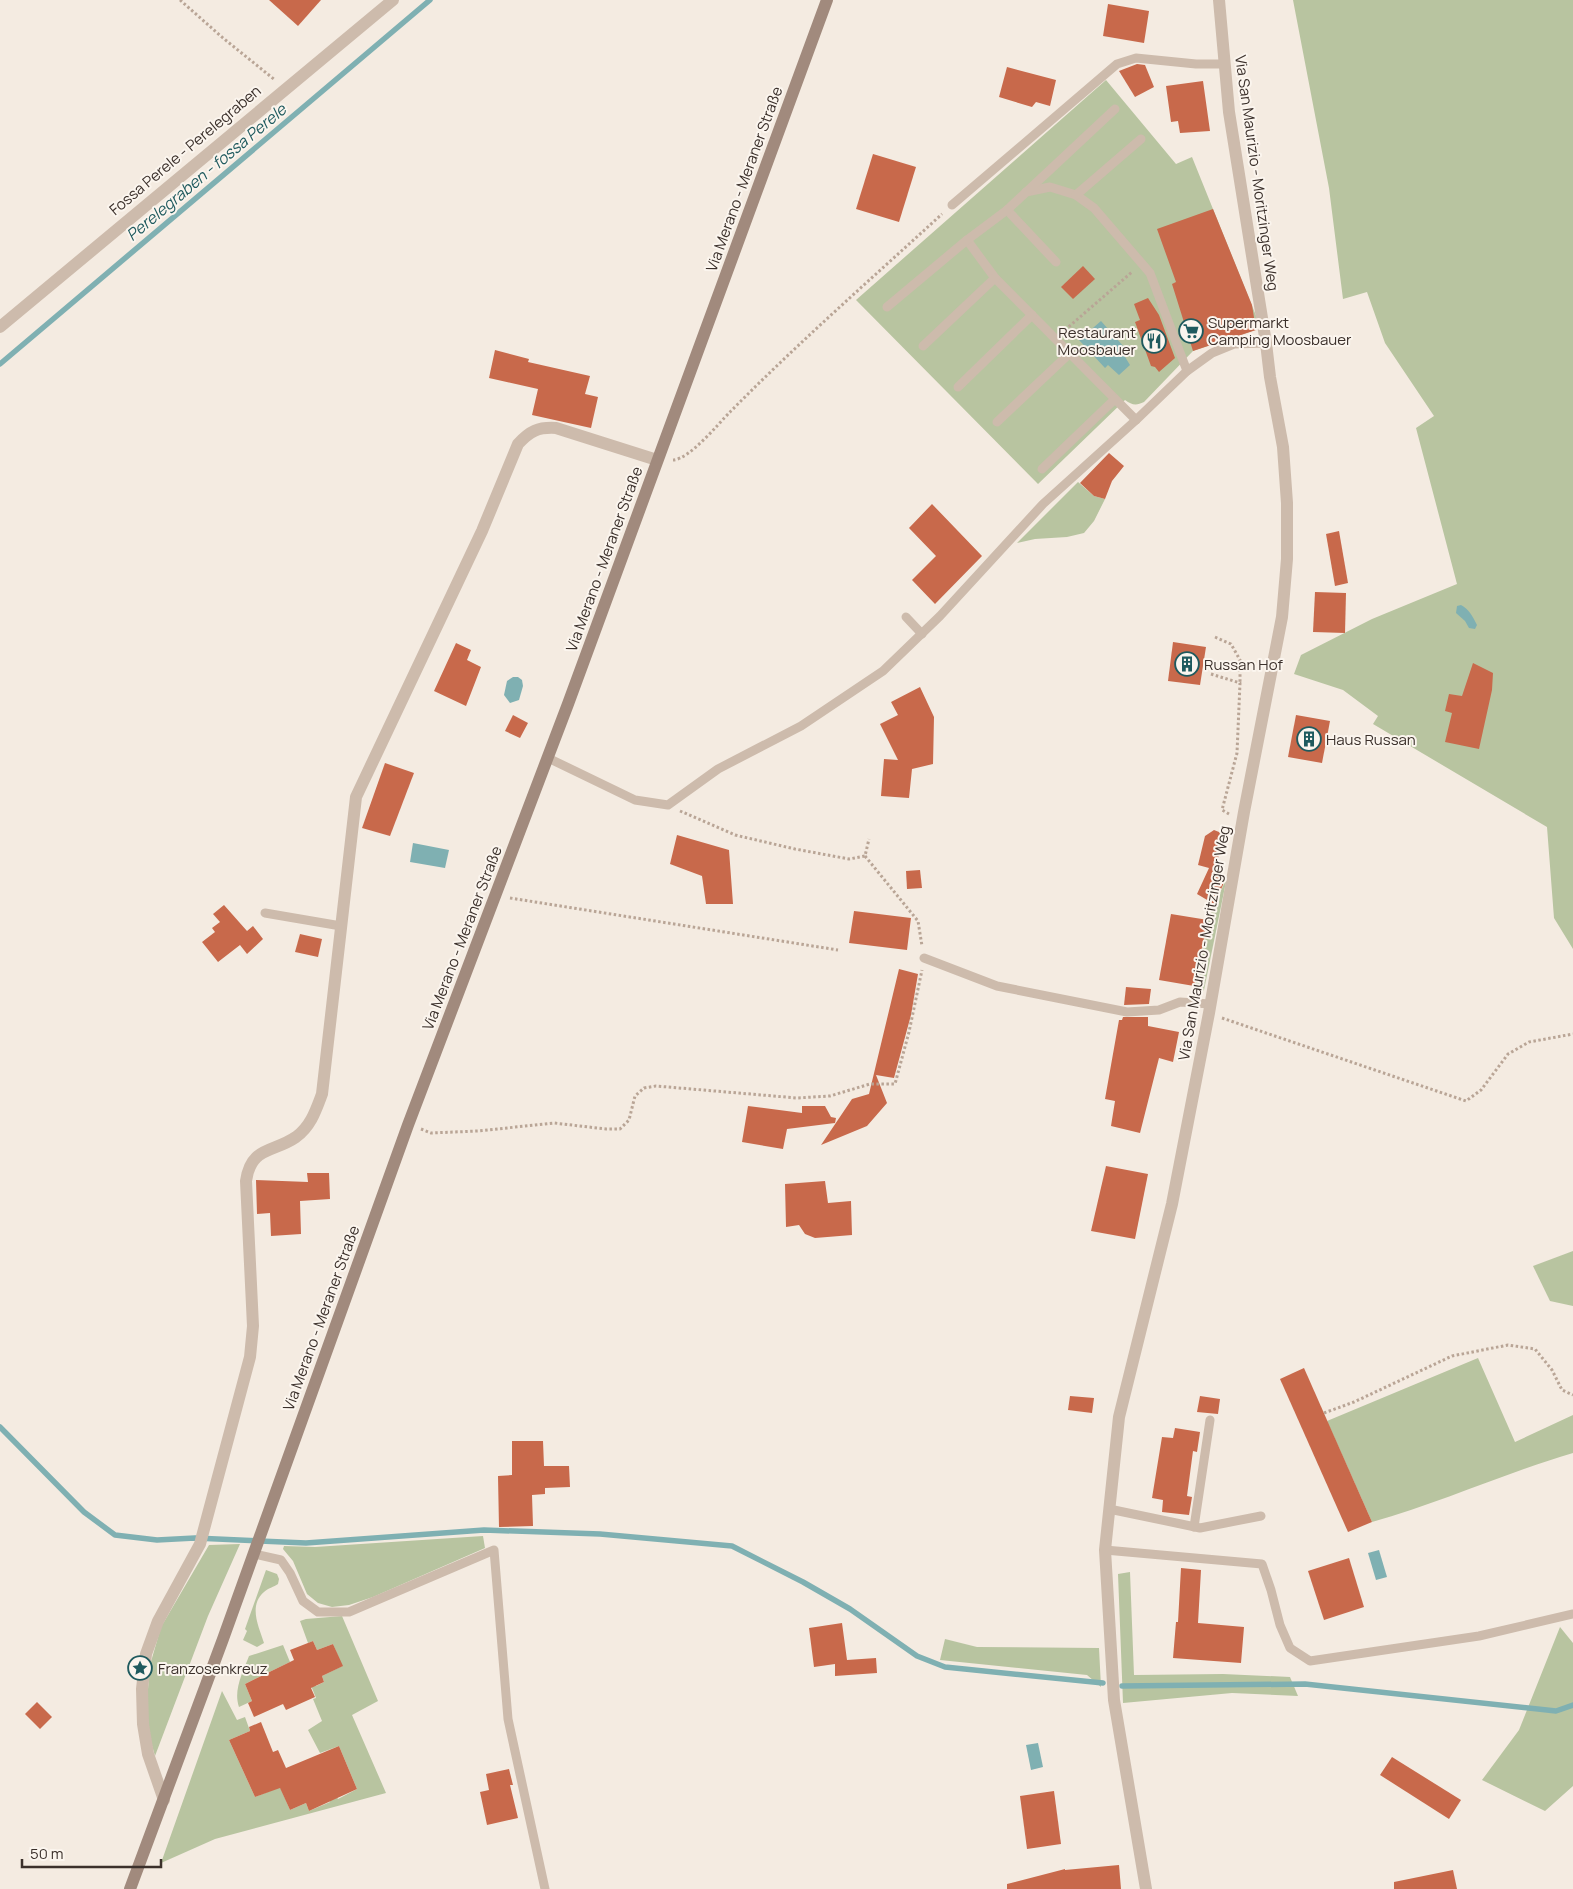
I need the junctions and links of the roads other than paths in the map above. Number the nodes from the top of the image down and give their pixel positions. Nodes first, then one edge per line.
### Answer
1 (392, 0) edge
2 (827, 0) edge
3 (1218, 0) edge
4 (1224, 64) junction
5 (1115, 109) dead end
6 (1142, 139) dead end
7 (1025, 192) junction
8 (1076, 195) junction
9 (952, 205) road end
10 (1007, 210) junction
11 (967, 240) junction
12 (1056, 262) dead end
13 (994, 278) junction
14 (887, 307) dead end
15 (1032, 316) junction
16 (0, 327) edge
17 (1266, 343) junction
18 (923, 346) dead end
19 (1070, 353) junction
20 (1188, 371) junction
21 (958, 387) dead end
22 (1115, 399) junction
23 (1136, 420) junction
24 (997, 422) dead end
25 (657, 460) junction
26 (1042, 469) dead end
27 (906, 617) dead end
28 (922, 634) junction
29 (548, 758) junction
30 (265, 913) dead end
31 (341, 926) junction
32 (924, 958) road end
33 (1210, 1008) junction
34 (1210, 1420) dead end
35 (1109, 1509) junction
36 (1261, 1516) dead end
37 (1194, 1527) junction
38 (255, 1550) junction
39 (1105, 1550) junction
40 (1573, 1614) edge
41 (164, 1800) junction
42 (130, 1889) edge
43 (545, 1889) edge
44 (1146, 1889) edge

1 - 16 street, Fossa Perele - Perelegraben
2 - 25 main road, Via Merano - Meraner Straße
3 - 4 street, Via San Maurizio - Moritzinger Weg
4 - 9 lane
4 - 17 street, Via San Maurizio - Moritzinger Weg
5 - 7 lane
6 - 8 lane
7 - 8 lane
7 - 10 lane
8 - 20 lane
10 - 11 lane
10 - 12 lane
11 - 13 lane
11 - 14 lane
13 - 15 lane
13 - 18 lane
15 - 19 lane
15 - 21 lane
17 - 20 lane
17 - 33 street, Via San Maurizio - Moritzinger Weg
19 - 22 lane
19 - 24 lane
20 - 23 lane
22 - 23 lane
22 - 26 lane
23 - 28 lane
25 - 29 main road, Via Merano - Meraner Straße
25 - 31 street
27 - 28 lane
28 - 29 lane
29 - 38 main road, Via Merano - Meraner Straße
30 - 31 lane
31 - 41 street
32 - 33 lane
33 - 35 street, Via San Maurizio - Moritzinger Weg
34 - 37 lane
35 - 37 lane
35 - 39 street, Via San Maurizio - Moritzinger Weg
36 - 37 lane
38 - 41 main road, Via Merano - Meraner Straße
38 - 43 lane
39 - 40 lane
39 - 44 street, Via San Maurizio - Moritzinger Weg
41 - 42 main road, Via Merano - Meraner Straße

